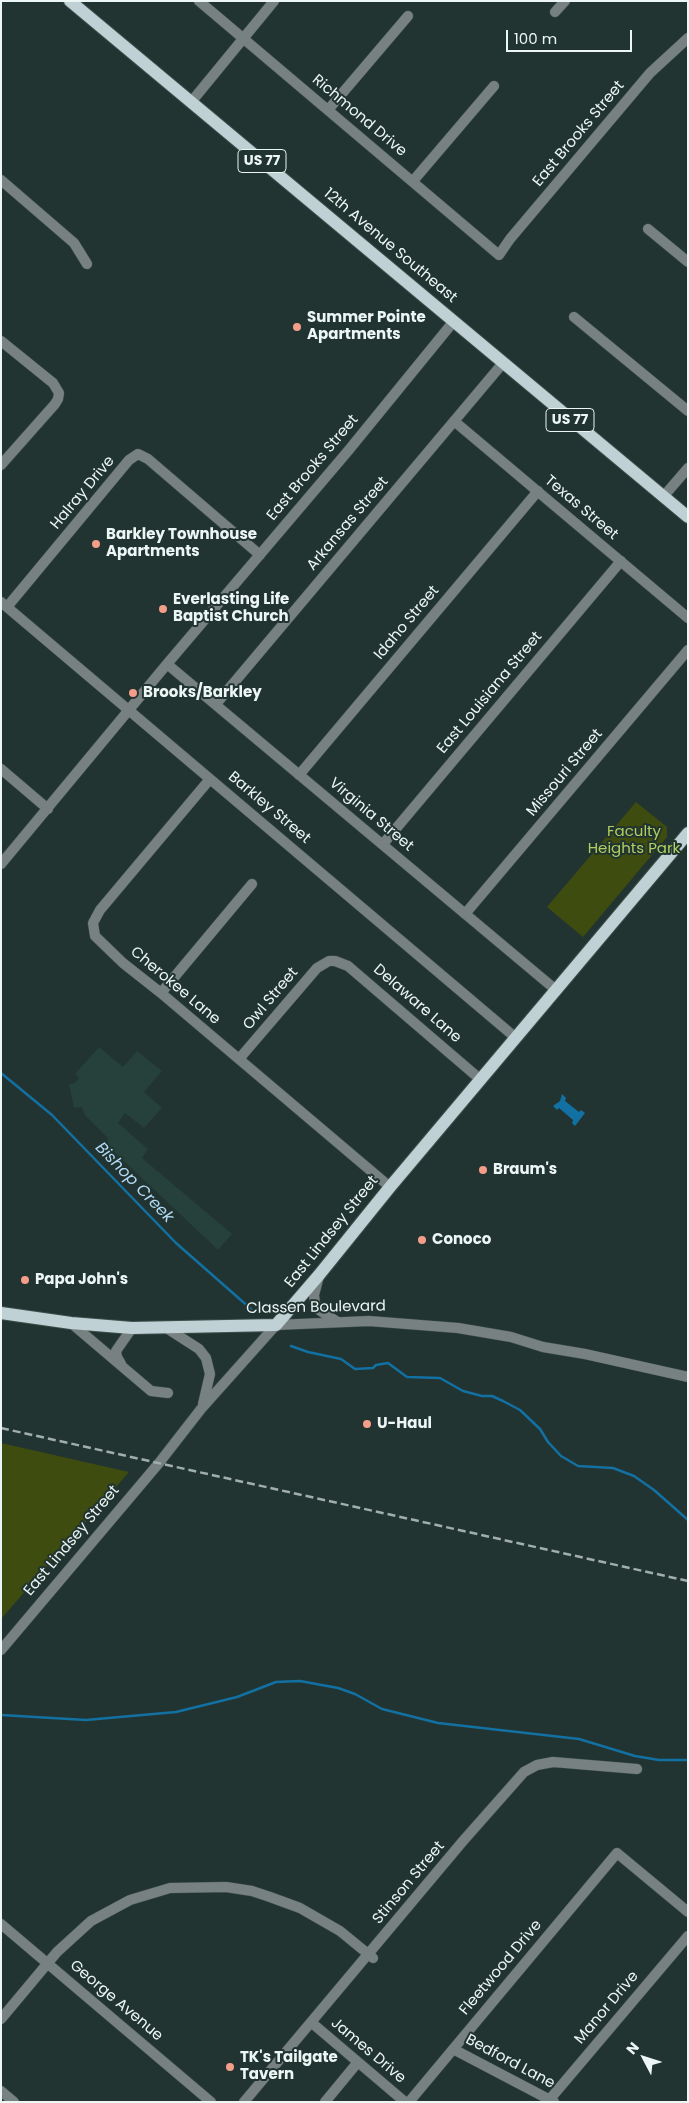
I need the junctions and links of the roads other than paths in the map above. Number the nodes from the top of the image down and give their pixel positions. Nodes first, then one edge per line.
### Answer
1 (70, 1) edge
2 (199, 1) edge
3 (274, 1) edge
4 (565, 1) edge
5 (555, 12) dead end
6 (408, 16) dead end
7 (243, 38) junction
8 (688, 38) edge
9 (494, 86) dead end
10 (192, 101) junction
11 (328, 110) junction
12 (1, 180) edge
13 (413, 181) junction
14 (648, 229) dead end
15 (499, 255) joint
16 (688, 262) edge
17 (86, 264) dead end
18 (574, 317) dead end
19 (454, 321) junction
20 (1, 341) edge
21 (503, 363) junction
22 (688, 411) edge
23 (454, 421) junction
24 (1, 466) edge
25 (688, 468) edge
26 (538, 491) junction
27 (663, 497) junction
28 (688, 517) edge
29 (260, 555) junction
30 (621, 561) junction
31 (4, 605) edge
32 (688, 618) edge
33 (688, 650) edge
34 (167, 664) junction
35 (216, 704) junction
36 (129, 709) junction
37 (1, 769) edge
38 (299, 775) junction
39 (210, 779) junction
40 (48, 809) junction
41 (688, 833) edge
42 (383, 844) junction
43 (1, 864) edge
44 (252, 884) dead end
45 (466, 914) junction
46 (329, 961) joint
47 (556, 990) junction
48 (161, 992) junction
49 (516, 1038) junction
50 (239, 1059) junction
51 (481, 1080) junction
52 (390, 1187) junction
53 (320, 1275) junction
54 (1, 1313) edge
55 (336, 1321) junction
56 (71, 1323) junction
57 (276, 1325) junction
58 (132, 1328) junction
59 (168, 1328) junction
60 (123, 1367) junction
61 (688, 1377) edge
62 (168, 1393) dead end
63 (201, 1409) junction
64 (1, 1650) edge
65 (637, 1769) dead end
66 (688, 1912) edge
67 (1, 1924) edge
68 (688, 1936) edge
69 (371, 1956) junction
70 (48, 1963) junction
71 (1, 2019) edge
72 (312, 2023) junction
73 (453, 2049) junction
74 (358, 2062) junction
75 (1, 2091) edge
76 (552, 2101) edge
77 (14, 2102) edge
78 (211, 2102) edge
79 (244, 2102) edge
80 (325, 2102) edge
81 (405, 2102) edge
82 (409, 2102) edge

1 - 10 main road, 12th Avenue Southeast / US 77
2 - 7 street, Richmond Drive
3 - 7 street
4 - 5 street
6 - 11 street
7 - 10 street
7 - 11 street, Richmond Drive
8 - 15 street, East Brooks Street
9 - 13 street
10 - 19 main road, 12th Avenue Southeast / US 77
11 - 13 street, Richmond Drive
12 - 17 street
13 - 15 street, Richmond Drive
14 - 16 street
18 - 22 street
19 - 21 main road, 12th Avenue Southeast / US 77
19 - 29 street, East Brooks Street
20 - 24 street
21 - 23 street, Arkansas Street
21 - 27 main road, 12th Avenue Southeast / US 77
23 - 26 street, Texas Street
23 - 35 street, Arkansas Street
25 - 27 street
26 - 30 street, Texas Street
26 - 38 street, Idaho Street
27 - 28 main road, 12th Avenue Southeast / US 77
29 - 31 street, Halray Drive
29 - 34 street, East Brooks Street
30 - 32 street, Texas Street
30 - 42 street, East Louisiana Street
31 - 36 street, Barkley Street
33 - 45 street, Missouri Street
34 - 35 street, Virginia Street
34 - 36 street, East Brooks Street
35 - 38 street, Virginia Street
36 - 39 street, Barkley Street
36 - 40 street, East Brooks Street
37 - 40 street
38 - 42 street, Virginia Street
39 - 48 street, Cherokee Lane
39 - 49 street, Barkley Street
40 - 43 street, East Brooks Street
41 - 47 main road, East Lindsey Street
42 - 45 street, Virginia Street
44 - 48 street
45 - 47 street, Virginia Street
46 - 50 street, Owl Street
46 - 51 street, Delaware Lane
47 - 49 main road, East Lindsey Street
48 - 50 street, Cherokee Lane
49 - 51 main road, East Lindsey Street
50 - 52 street, Cherokee Lane
51 - 52 main road, East Lindsey Street
52 - 53 main road, East Lindsey Street
53 - 55 street
53 - 57 main road, East Lindsey Street
54 - 56 main road, Classen Boulevard
55 - 57 street, Classen Boulevard
55 - 61 street, Classen Boulevard
56 - 58 main road, Classen Boulevard
56 - 60 street
57 - 59 main road, Classen Boulevard
57 - 63 street, East Lindsey Street
58 - 59 main road, Classen Boulevard
58 - 60 street
59 - 63 street
60 - 62 street
63 - 64 street, East Lindsey Street
65 - 69 street, Stinson Street
66 - 73 street, Fleetwood Drive
67 - 70 street, George Avenue
68 - 76 street, Manor Drive
69 - 70 street
69 - 72 street, Stinson Street
70 - 71 street
70 - 78 street, George Avenue
72 - 74 street, James Drive
72 - 79 street, Stinson Street
73 - 76 street, Bedford Lane
73 - 82 street, Fleetwood Drive
74 - 80 street
74 - 81 street, James Drive
75 - 77 street

